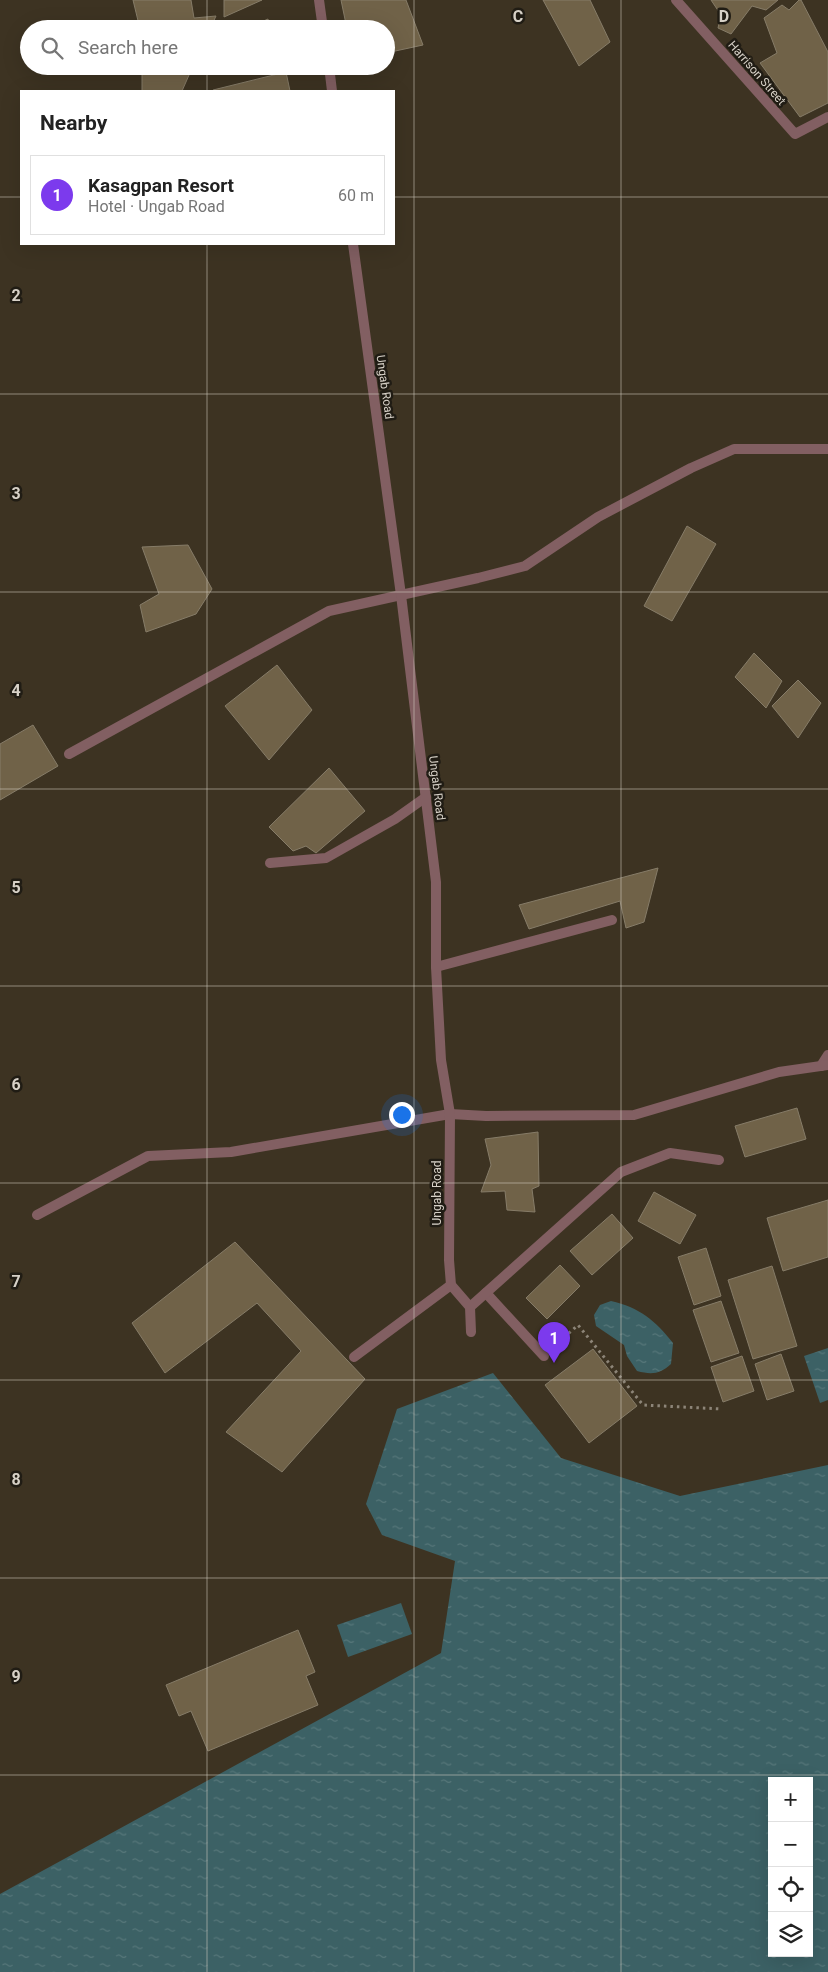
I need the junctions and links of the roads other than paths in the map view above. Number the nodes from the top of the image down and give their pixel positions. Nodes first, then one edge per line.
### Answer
1 (320, 0) edge
2 (676, 0) edge
3 (322, 20) edge
4 (329, 75) edge
5 (332, 90) edge
6 (828, 117) edge
7 (353, 245) edge
8 (828, 449) edge
9 (401, 595) junction
10 (69, 754) dead end
11 (426, 797) junction
12 (270, 863) dead end
13 (612, 920) dead end
14 (436, 967) junction
15 (828, 1055) edge
16 (824, 1066) edge
17 (450, 1114) junction
18 (719, 1160) dead end
19 (37, 1215) dead end
20 (451, 1285) junction
21 (486, 1293) junction
22 (470, 1307) junction
23 (471, 1332) dead end
24 (544, 1356) road end
25 (354, 1357) dead end

1 - 3 street
2 - 6 street, Harrison Street
4 - 5 street
7 - 9 street, Ungab Road
8 - 9 street
9 - 10 street
9 - 11 street, Ungab Road
11 - 12 street
11 - 14 street, Ungab Road
13 - 14 street
14 - 17 street, Ungab Road
15 - 16 street
16 - 17 street
17 - 19 street
17 - 20 street, Ungab Road
18 - 21 street
20 - 22 street
20 - 25 street
21 - 22 street
21 - 24 street
22 - 23 street

